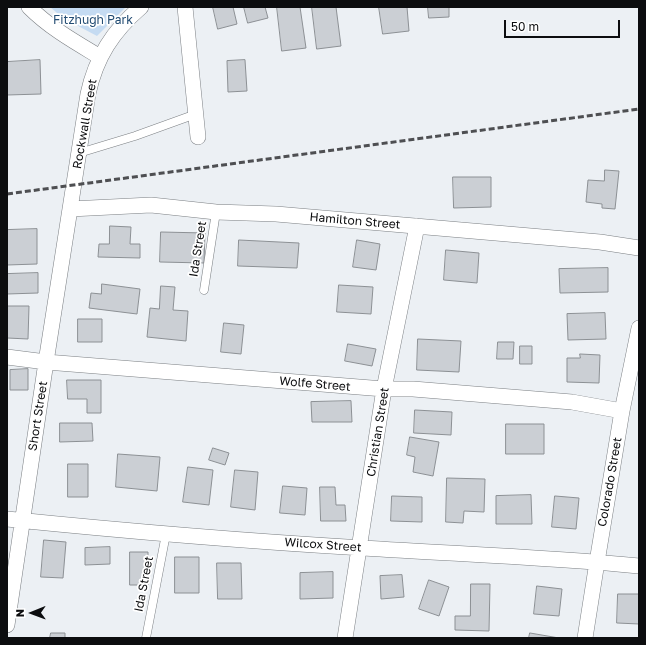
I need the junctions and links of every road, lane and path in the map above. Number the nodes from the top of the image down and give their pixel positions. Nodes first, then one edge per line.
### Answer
1 (29, 7) edge
2 (141, 7) edge
3 (185, 7) edge
4 (100, 57) junction
5 (196, 114) junction
6 (198, 137) dead end
7 (79, 153) junction
8 (70, 208) junction
9 (216, 212) junction
10 (417, 226) junction
11 (639, 248) edge
12 (204, 290) dead end
13 (639, 328) edge
14 (7, 356) edge
15 (46, 362) junction
16 (384, 389) junction
17 (622, 411) junction
18 (14, 520) edge
19 (166, 534) junction
20 (360, 548) junction
21 (597, 562) junction
22 (639, 566) edge
23 (7, 625) edge
24 (146, 638) edge
25 (345, 638) edge
26 (585, 638) edge

1 - 4 street
2 - 4 street, Rockwall Street
3 - 5 street
4 - 7 street, Rockwall Street
5 - 6 street
5 - 7 lane
7 - 8 street, Rockwall Street
8 - 9 street, Hamilton Street
8 - 15 street, Short Street
9 - 10 street, Hamilton Street
9 - 12 lane, Ida Street
10 - 11 street, Hamilton Street
10 - 16 street, Christian Street
13 - 17 street, Colorado Street
14 - 15 street, Wolfe Street
15 - 16 street, Wolfe Street
15 - 18 street, Short Street
16 - 17 street, Wolfe Street
16 - 20 street, Christian Street
17 - 21 street, Colorado Street
18 - 19 street, Wilcox Street
18 - 23 street, Short Street
19 - 20 street, Wilcox Street
19 - 24 lane, Ida Street
20 - 21 street, Wilcox Street
20 - 25 street, Christian Street
21 - 22 street, Wilcox Street
21 - 26 street, Colorado Street

